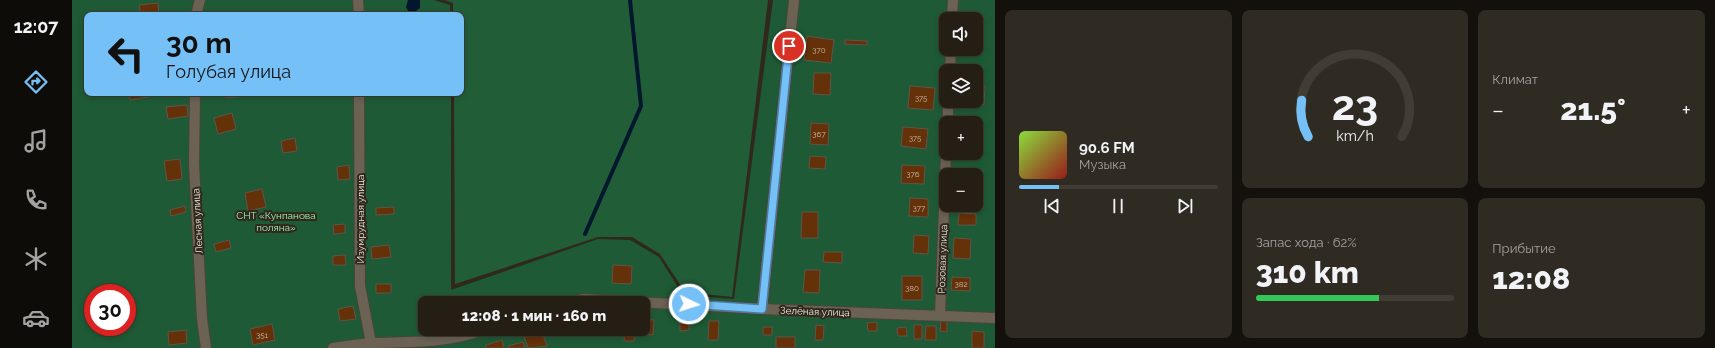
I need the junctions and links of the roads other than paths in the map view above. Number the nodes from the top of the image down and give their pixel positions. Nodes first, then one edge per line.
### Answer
1 (200, 0) edge
2 (358, 0) edge
3 (794, 0) edge
4 (953, 0) edge
5 (197, 12) edge
6 (359, 12) edge
7 (952, 12) edge
8 (195, 96) edge
9 (359, 96) edge
10 (946, 160) edge
11 (650, 303) edge
12 (762, 309) junction
13 (940, 316) junction
14 (995, 318) edge
15 (461, 336) edge
16 (371, 343) junction
17 (206, 348) edge
18 (333, 348) edge

1 - 5 street
2 - 6 street
3 - 12 street
4 - 7 street
8 - 17 street, Лесная улица
9 - 16 street, Изумрудная улица
10 - 13 street, Розовая улица
11 - 12 street, Зелёная улица
12 - 13 street, Зелёная улица
13 - 14 street, Зелёная улица
15 - 16 street
16 - 18 street

